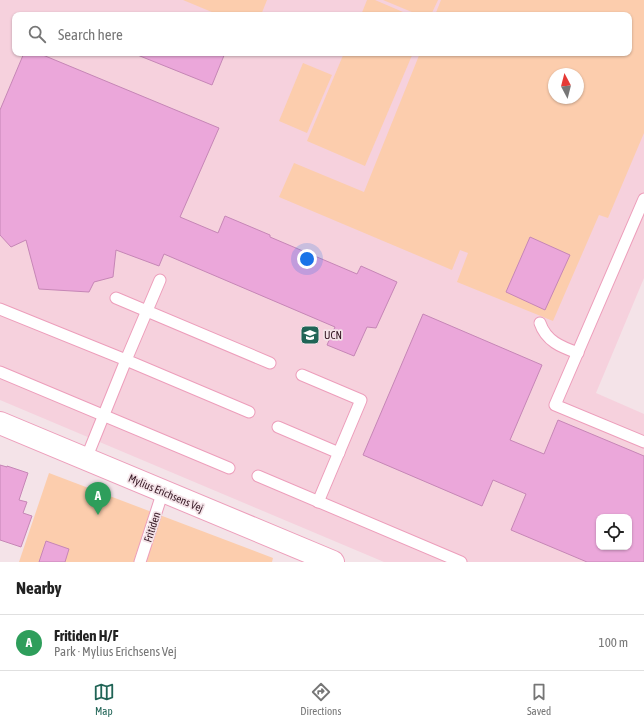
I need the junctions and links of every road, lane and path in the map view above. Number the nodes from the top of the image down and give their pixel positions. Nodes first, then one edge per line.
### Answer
1 (644, 199) edge
2 (160, 280) dead end
3 (116, 298) dead end
4 (0, 309) edge
5 (147, 311) junction
6 (540, 323) dead end
7 (578, 353) junction
8 (126, 360) junction
9 (270, 363) dead end
10 (0, 372) edge
11 (302, 375) dead end
12 (249, 412) dead end
13 (104, 415) junction
14 (0, 423) edge
15 (278, 427) dead end
16 (644, 442) edge
17 (339, 453) junction
18 (86, 459) junction
19 (229, 468) dead end
20 (258, 476) dead end
21 (163, 491) junction
22 (318, 502) junction
23 (140, 562) edge
24 (333, 562) edge
25 (461, 562) edge

1 - 7 lane
2 - 5 lane
3 - 5 lane
4 - 8 lane
5 - 8 lane
5 - 9 lane
6 - 7 lane
7 - 16 lane
8 - 12 lane
8 - 13 lane
10 - 13 lane
11 - 17 lane
13 - 18 lane
13 - 19 lane
14 - 18 street, Mylius Erichsens Vej
15 - 17 lane
17 - 22 lane
18 - 21 street, Mylius Erichsens Vej
20 - 22 lane
21 - 23 lane, Fritiden
21 - 24 street, Mylius Erichsens Vej
22 - 25 lane

